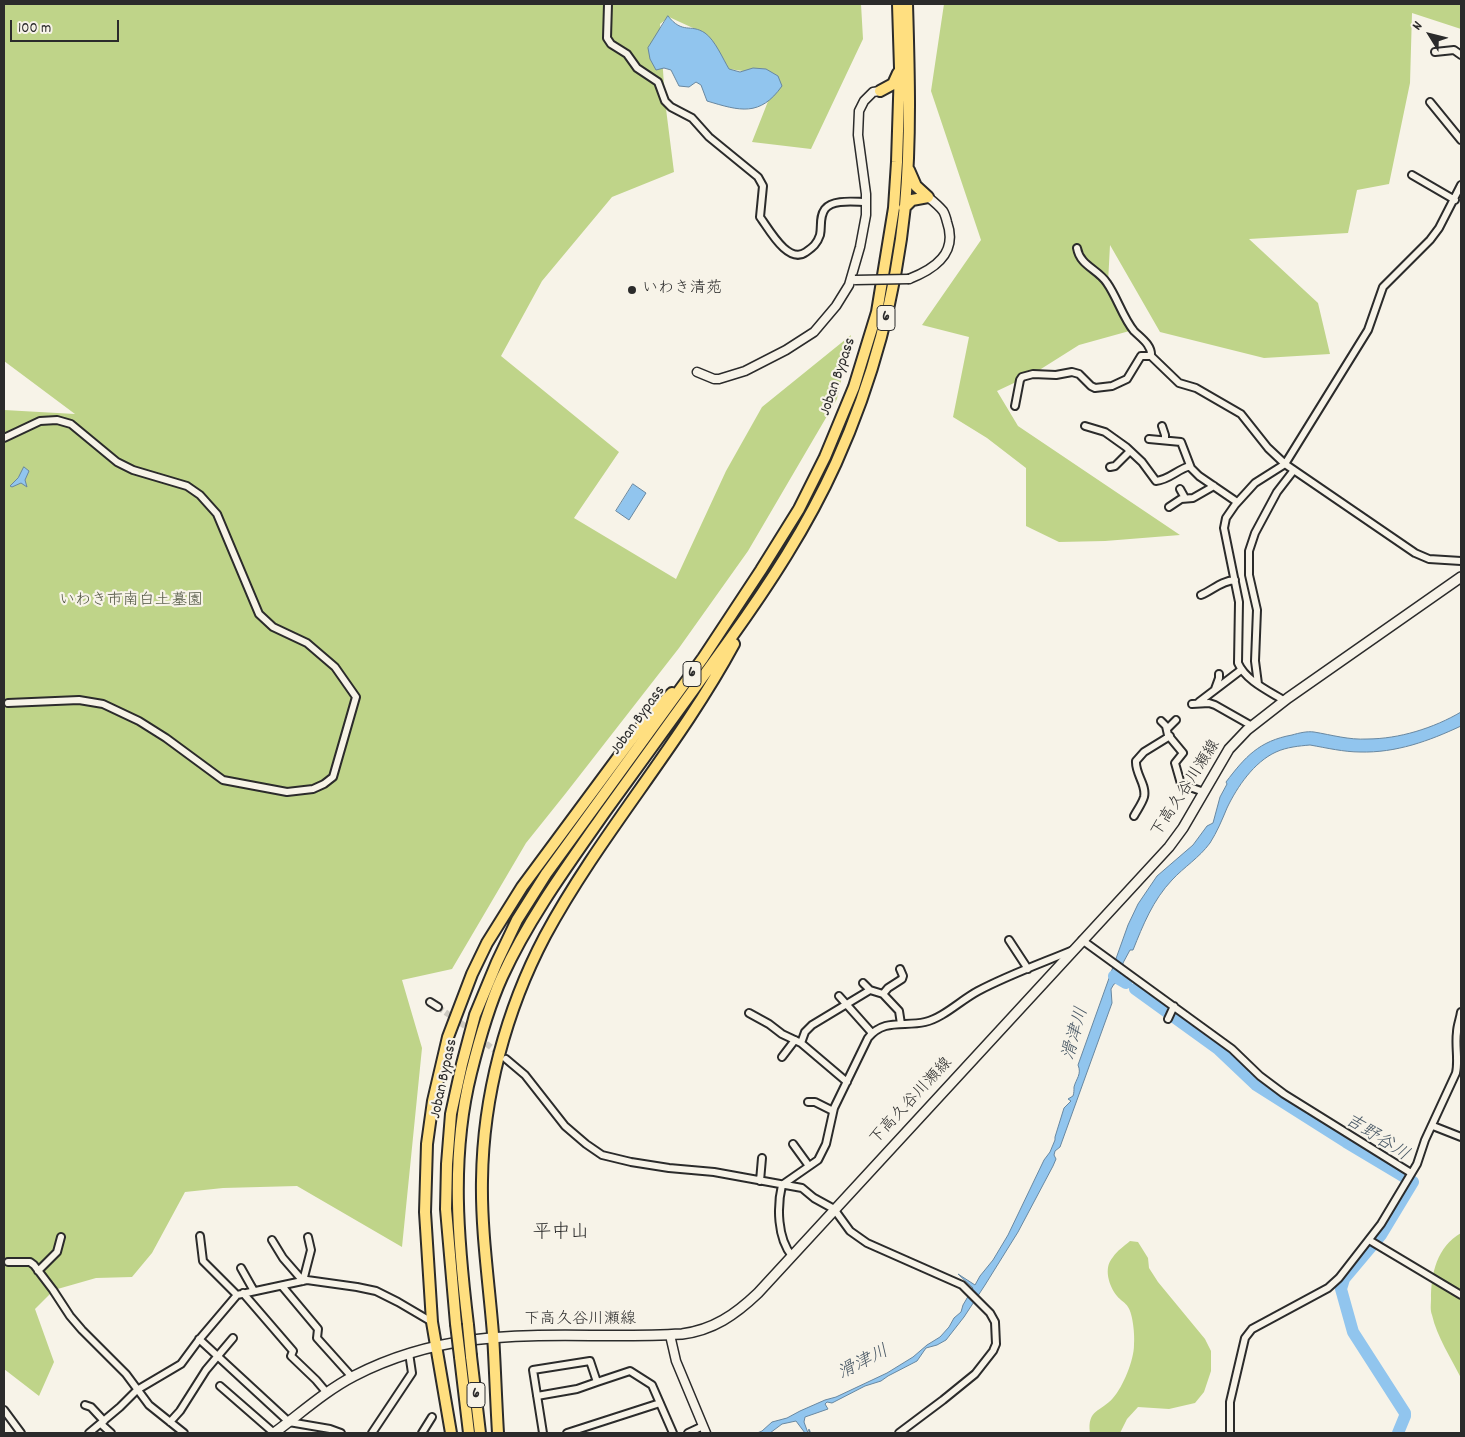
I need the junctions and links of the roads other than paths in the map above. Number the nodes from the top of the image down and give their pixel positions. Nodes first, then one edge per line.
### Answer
1 (608, 4) edge
2 (898, 4) edge
3 (907, 4) edge
4 (1434, 52) dead end
5 (1461, 55) edge
6 (900, 68) junction
7 (880, 90) junction
8 (1430, 102) dead end
9 (899, 112) junction
10 (1459, 142) edge
11 (908, 165) junction
12 (1412, 174) dead end
13 (1461, 185) edge
14 (928, 197) junction
15 (1455, 200) junction
16 (866, 202) junction
17 (904, 208) junction
18 (1077, 248) dead end
19 (852, 282) junction
20 (1151, 356) junction
21 (697, 372) dead end
22 (1015, 406) dead end
23 (1085, 426) dead end
24 (1162, 426) dead end
25 (4, 438) edge
26 (1149, 439) dead end
27 (1165, 440) junction
28 (1130, 451) junction
29 (1285, 464) junction
30 (1190, 466) junction
31 (1110, 467) dead end
32 (1294, 470) junction
33 (1214, 486) junction
34 (1180, 489) dead end
35 (1185, 498) junction
36 (1237, 502) junction
37 (1169, 507) dead end
38 (1461, 561) edge
39 (1461, 576) edge
40 (1235, 580) junction
41 (1201, 595) dead end
42 (756, 604) junction
43 (704, 658) junction
44 (1241, 670) junction
45 (1219, 674) dead end
46 (1258, 684) junction
47 (1215, 690) junction
48 (1284, 701) junction
49 (8, 703) dead end
50 (1176, 720) dead end
51 (1161, 721) dead end
52 (1252, 726) junction
53 (1167, 729) junction
54 (1170, 736) junction
55 (1204, 792) junction
56 (1134, 816) dead end
57 (1009, 940) dead end
58 (1082, 940) junction
59 (1074, 950) junction
60 (900, 969) dead end
61 (1028, 969) junction
62 (864, 983) dead end
63 (870, 990) junction
64 (884, 994) junction
65 (839, 996) dead end
66 (430, 1002) dead end
67 (845, 1004) junction
68 (438, 1006) tunnel mouth
69 (1173, 1008) junction
70 (1461, 1012) edge
71 (749, 1013) dead end
72 (1168, 1018) dead end
73 (901, 1024) junction
74 (872, 1034) junction
75 (798, 1042) junction
76 (782, 1057) dead end
77 (506, 1059) tunnel mouth
78 (847, 1082) junction
79 (808, 1102) dead end
80 (833, 1112) junction
81 (1433, 1126) junction
82 (1461, 1137) edge
83 (793, 1144) dead end
84 (762, 1158) dead end
85 (809, 1166) junction
86 (1409, 1176) junction
87 (760, 1180) junction
88 (782, 1184) junction
89 (834, 1209) junction
90 (200, 1236) dead end
91 (61, 1237) dead end
92 (308, 1237) dead end
93 (272, 1240) dead end
94 (1373, 1242) junction
95 (792, 1256) junction
96 (8, 1262) dead end
97 (241, 1268) dead end
98 (38, 1271) junction
99 (303, 1281) junction
100 (282, 1286) junction
101 (254, 1291) junction
102 (240, 1294) junction
103 (1461, 1295) edge
104 (432, 1322) junction
105 (670, 1335) junction
106 (493, 1337) junction
107 (233, 1338) dead end
108 (199, 1339) junction
109 (436, 1346) junction
110 (409, 1353) junction
111 (217, 1356) junction
112 (352, 1377) junction
113 (597, 1382) junction
114 (220, 1386) dead end
115 (137, 1390) junction
116 (327, 1393) junction
117 (536, 1396) junction
118 (660, 1403) junction
119 (84, 1405) dead end
120 (4, 1410) edge
121 (432, 1417) dead end
122 (170, 1422) junction
123 (289, 1422) junction
124 (102, 1423) junction
125 (704, 1430) edge
126 (21, 1433) edge
127 (89, 1433) edge
128 (111, 1433) edge
129 (184, 1433) edge
130 (274, 1433) edge
131 (341, 1433) edge
132 (372, 1433) edge
133 (422, 1433) edge
134 (451, 1433) edge
135 (469, 1433) edge
136 (480, 1433) edge
137 (498, 1433) edge
138 (543, 1433) edge
139 (567, 1433) edge
140 (673, 1433) edge
141 (688, 1433) edge
142 (899, 1433) edge
143 (1230, 1433) edge

1 - 16 street
2 - 6 highway, Joban Bypass / 6
3 - 11 highway, Joban Bypass / 6
4 - 5 street
6 - 7 highway
6 - 9 highway, Joban Bypass / 6
7 - 9 highway
7 - 16 street
8 - 10 street
9 - 43 highway, Joban Bypass / 6
11 - 14 highway
11 - 17 highway, Joban Bypass / 6
12 - 15 street
13 - 15 street
14 - 17 highway
14 - 19 street, bridge
15 - 29 street
16 - 19 street
17 - 42 highway, Joban Bypass / 6
18 - 20 street
19 - 21 street
20 - 22 street
20 - 29 street
23 - 28 street
24 - 27 street
25 - 49 street
26 - 27 street
27 - 30 street
28 - 30 street
28 - 31 street
29 - 32 street
29 - 36 street
30 - 33 street
32 - 38 street
32 - 46 street
33 - 35 street
33 - 36 street
34 - 35 street
35 - 37 street
36 - 40 street
39 - 48 main road, 下高久谷川瀬線
40 - 41 street
40 - 44 street
42 - 106 highway
42 - 136 highway, Joban Bypass / 6, bridge
43 - 104 highway
43 - 135 highway, Joban Bypass / 6, bridge
44 - 46 street
44 - 47 street
45 - 47 street
46 - 48 street
47 - 52 street
48 - 52 main road, 下高久谷川瀬線
50 - 53 street
51 - 53 street
52 - 55 main road, 下高久谷川瀬線
53 - 54 street
54 - 55 street
54 - 56 street
55 - 58 main road, 下高久谷川瀬線
57 - 61 street
58 - 59 main road, 下高久谷川瀬線
58 - 69 street
59 - 61 street
59 - 89 main road, 下高久谷川瀬線
60 - 64 street
61 - 73 street
62 - 63 street
63 - 64 street
63 - 67 street
64 - 73 street
65 - 67 street
66 - 68 street
67 - 74 street
67 - 75 street
69 - 72 street
69 - 86 street
70 - 81 street
71 - 75 street
73 - 74 street
74 - 78 street
75 - 76 street
75 - 78 street
77 - 87 street
78 - 80 street
79 - 80 street
80 - 85 street
81 - 82 street
81 - 86 street
83 - 85 street
84 - 87 street
85 - 88 street
86 - 94 street
87 - 88 street
88 - 89 street
88 - 95 street
89 - 95 main road, 下高久谷川瀬線
89 - 142 street
90 - 102 street
91 - 98 street
92 - 99 street
93 - 99 street
94 - 103 street
94 - 143 street
95 - 105 main road, 下高久谷川瀬線
96 - 98 street
97 - 101 street
98 - 115 street
99 - 100 street
99 - 104 street
100 - 101 street
100 - 112 street
101 - 102 street
102 - 108 street
102 - 116 street
104 - 109 highway
105 - 106 main road, 下高久谷川瀬線
105 - 125 street
106 - 109 main road, 下高久谷川瀬線
106 - 137 highway
107 - 111 street
108 - 111 street
108 - 115 street
109 - 110 main road, 下高久谷川瀬線
109 - 134 highway
110 - 112 main road, 下高久谷川瀬線
110 - 132 street
111 - 122 street
111 - 123 street
112 - 116 main road, 下高久谷川瀬線
113 - 117 street
113 - 117 street
113 - 118 street
114 - 130 street
115 - 122 street
115 - 124 street
116 - 123 main road, 下高久谷川瀬線
117 - 138 street
118 - 139 street
118 - 140 street
119 - 124 street
120 - 126 street
121 - 133 street
122 - 129 street
123 - 130 main road, 下高久谷川瀬線
123 - 131 street
124 - 127 street
124 - 128 street
125 - 141 street

